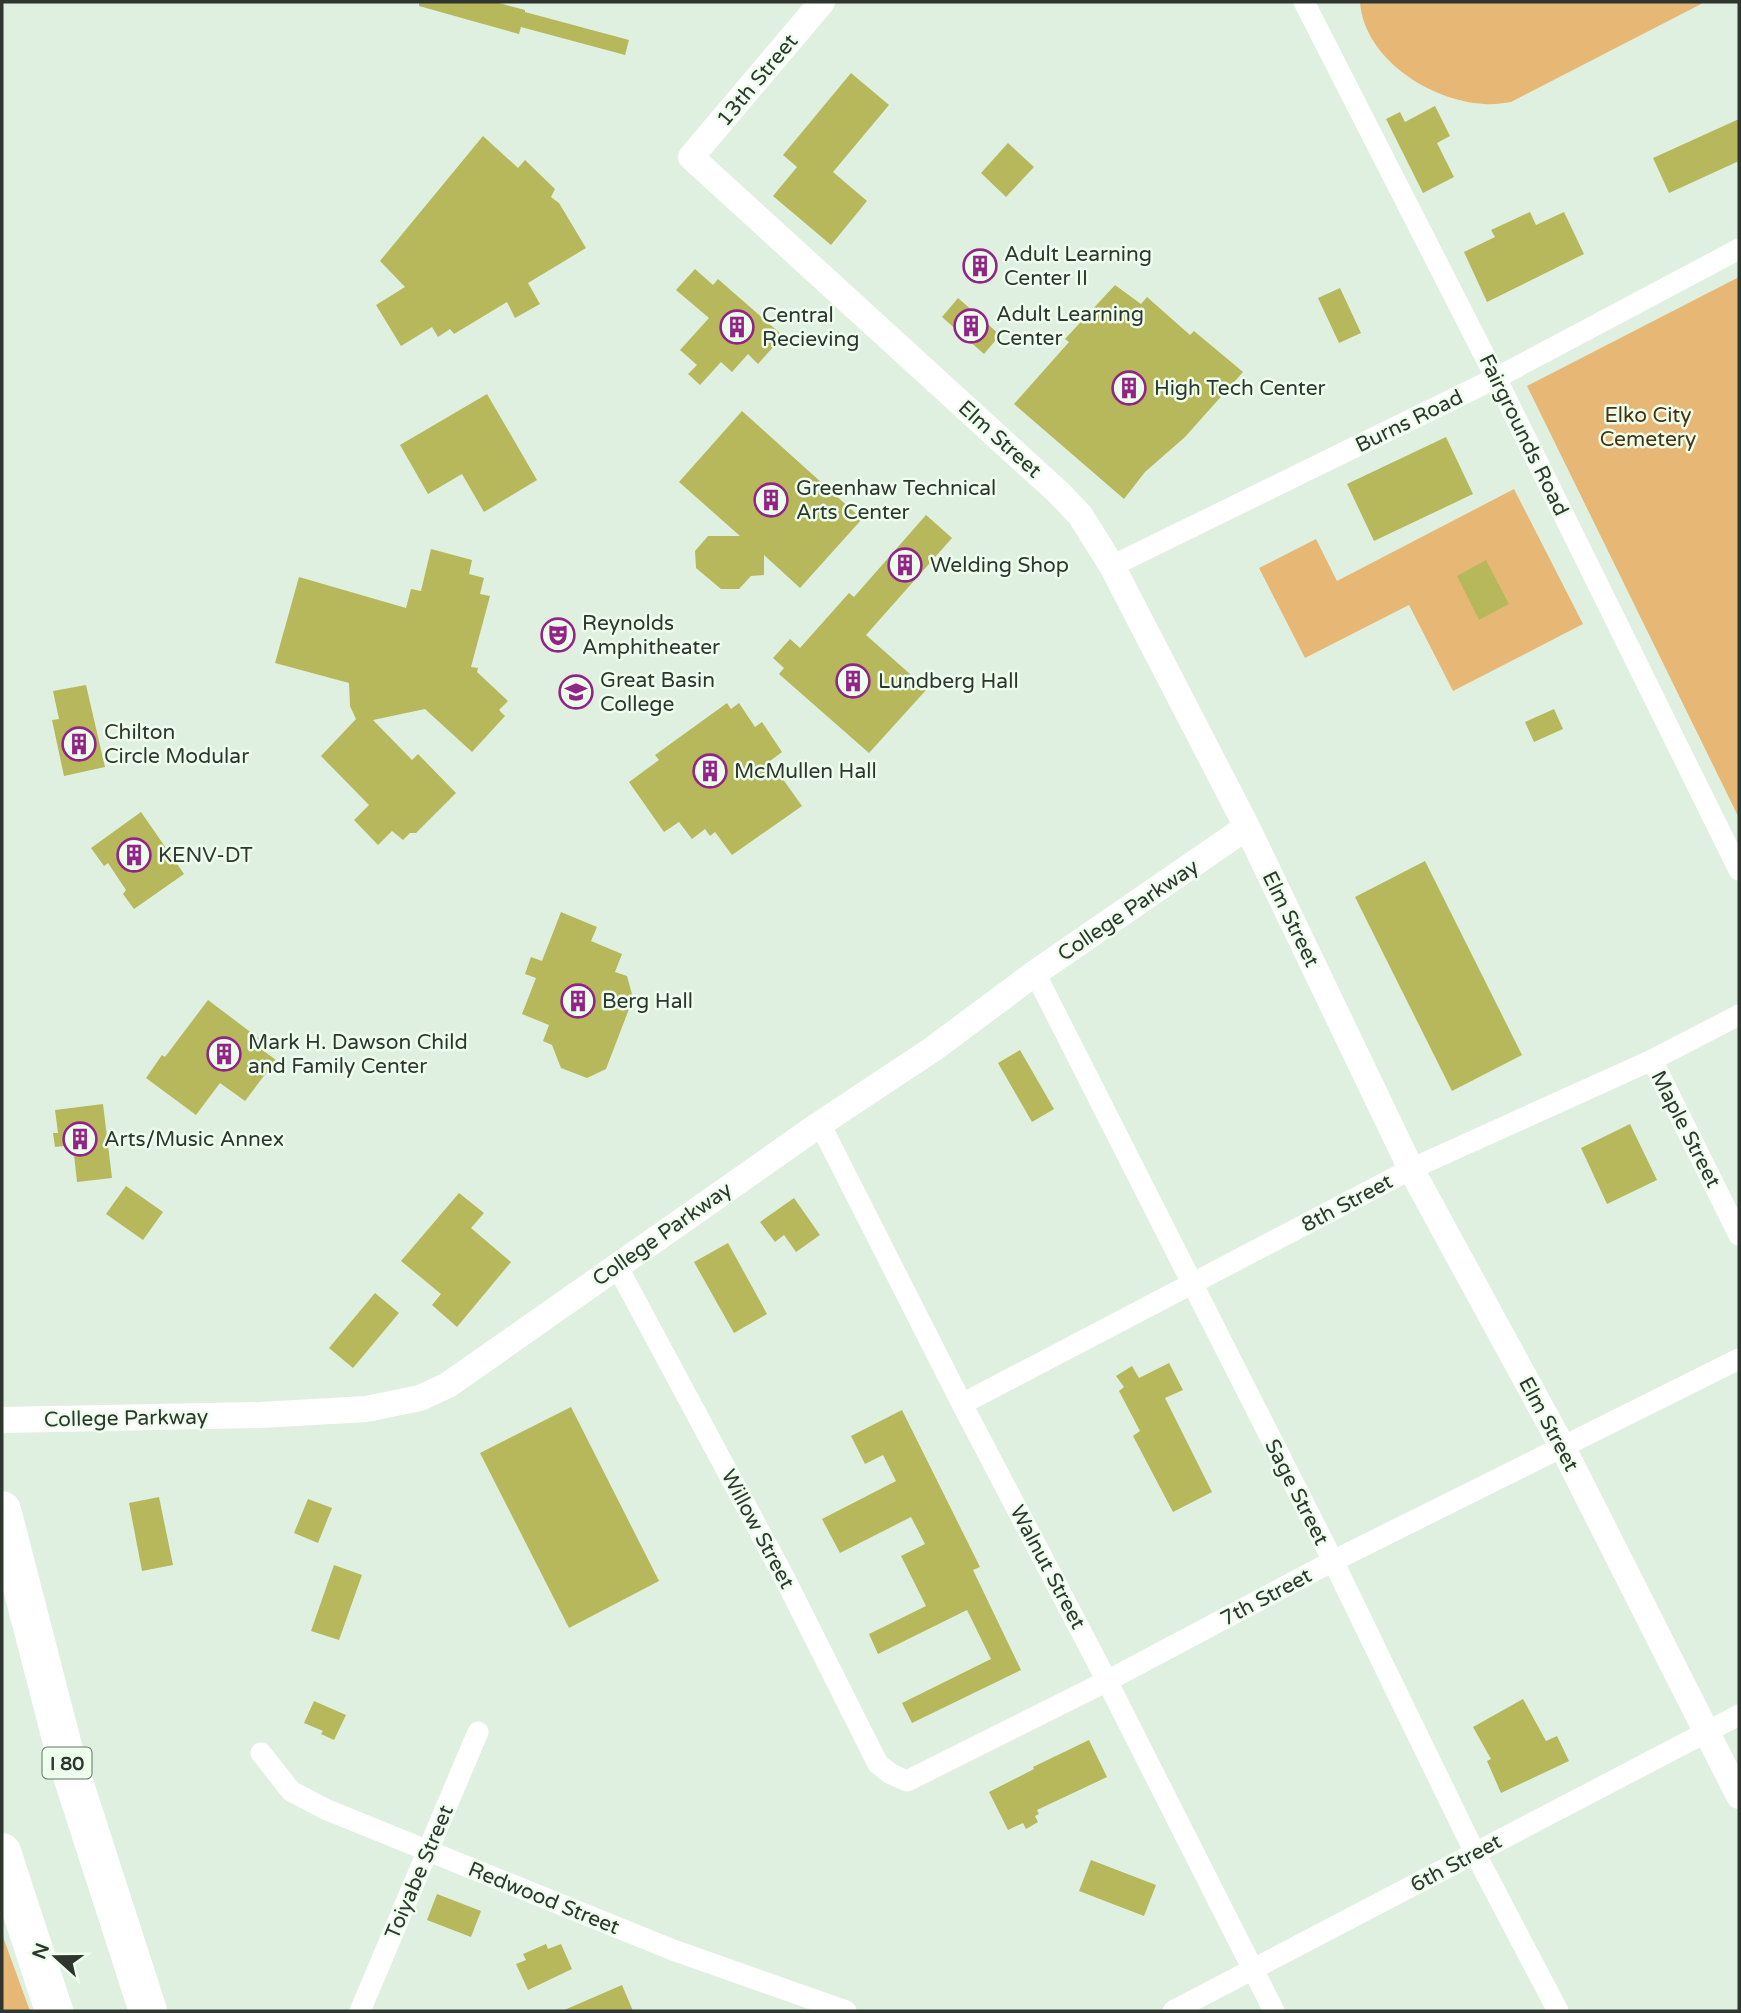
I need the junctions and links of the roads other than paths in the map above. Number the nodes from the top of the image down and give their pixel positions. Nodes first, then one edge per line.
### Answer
1 (822, 2) edge
2 (1304, 2) edge
3 (691, 157) joint
4 (1739, 249) edge
5 (1496, 378) junction
6 (1112, 566) junction
7 (1247, 827) junction
8 (1739, 870) edge
9 (1035, 973) junction
10 (1739, 1015) edge
11 (1652, 1060) junction
12 (820, 1124) junction
13 (1411, 1169) junction
14 (1739, 1235) edge
15 (617, 1266) junction
16 (1192, 1285) junction
17 (1739, 1359) edge
18 (962, 1404) junction
19 (2, 1420) edge
20 (1562, 1446) junction
21 (2, 1510) edge
22 (1333, 1561) junction
23 (1107, 1681) junction
24 (1739, 1715) edge
25 (1707, 1731) junction
26 (478, 1732) dead end
27 (261, 1753) dead end
28 (907, 1781) joint
29 (1739, 1796) edge
30 (429, 1851) junction
31 (2, 1852) edge
32 (1475, 1853) junction
33 (1253, 1970) junction
34 (54, 2011) edge
35 (148, 2011) edge
36 (360, 2011) edge
37 (846, 2011) edge
38 (1173, 2011) edge
39 (1274, 2011) edge
40 (1558, 2011) edge

1 - 3 street, 13th Street
2 - 5 street, Fairgrounds Road
3 - 6 street, Elm Street
4 - 5 street, Burns Road
5 - 6 street, Burns Road
5 - 8 street, Fairgrounds Road
6 - 7 street, Elm Street
7 - 9 street, College Parkway
7 - 13 street, Elm Street
9 - 12 street, College Parkway
9 - 16 street, Sage Street
10 - 11 street, 8th Street
11 - 13 street, 8th Street
11 - 14 street, Maple Street
12 - 15 street, College Parkway
12 - 18 street, Walnut Street
13 - 16 street, 8th Street
13 - 20 street, Elm Street
15 - 19 street, College Parkway
15 - 28 street, Willow Street
16 - 18 street, 8th Street
16 - 22 street, Sage Street
17 - 20 street, 7th Street
18 - 23 street, Walnut Street
20 - 22 street, 7th Street
20 - 25 street, Elm Street
21 - 35 highway, I 80
22 - 23 street, 7th Street
22 - 32 street, Sage Street
23 - 28 street, 7th Street
23 - 33 street, Walnut Street
24 - 25 street, 6th Street
25 - 29 street, Elm Street
25 - 32 street, 6th Street
26 - 30 street, Toiyabe Street
27 - 30 street, Redwood Street
30 - 36 street, Toiyabe Street
30 - 37 street, Redwood Street
31 - 34 highway
32 - 33 street, 6th Street
32 - 40 street, Sage Street
33 - 38 street, 6th Street
33 - 39 street, Walnut Street

